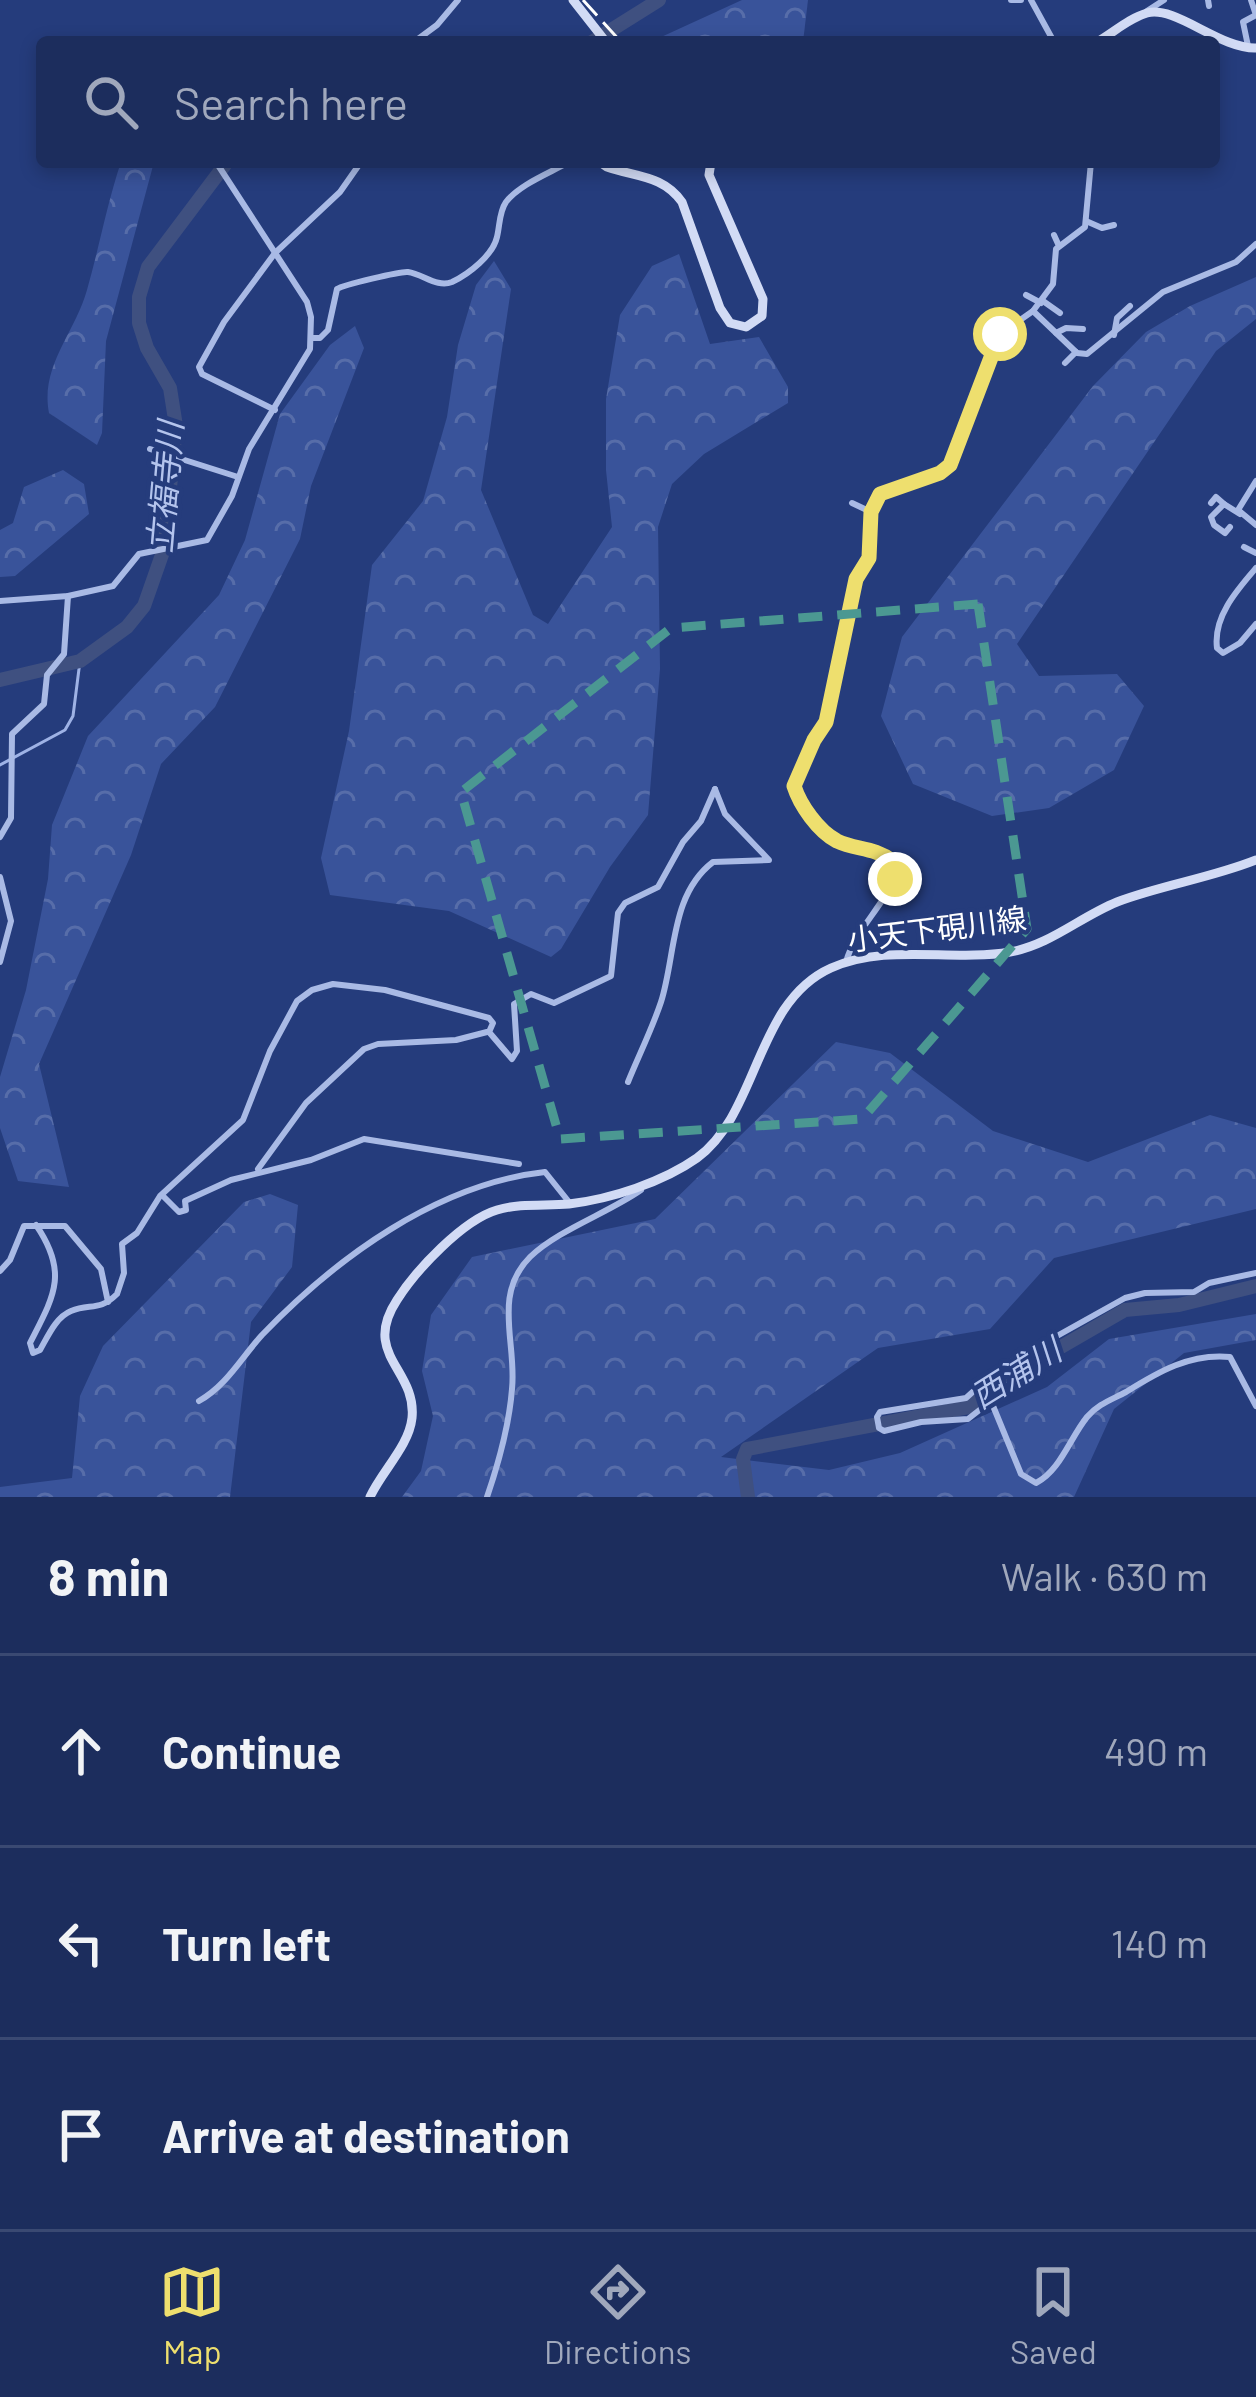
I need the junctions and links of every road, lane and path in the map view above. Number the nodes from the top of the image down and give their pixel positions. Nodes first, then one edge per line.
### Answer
1 (458, 0) edge
2 (573, 0) edge
3 (1011, 0) edge
4 (1021, 0) edge
5 (1030, 0) edge
6 (1164, 0) edge
7 (1251, 0) edge
8 (1144, 14) junction
9 (422, 36) edge
10 (602, 36) edge
11 (1051, 36) edge
12 (1108, 36) edge
13 (1211, 36) edge
14 (1220, 41) edge
15 (1252, 49) edge
16 (219, 168) edge
17 (358, 168) edge
18 (559, 168) edge
19 (611, 168) edge
20 (711, 168) edge
21 (1090, 168) edge
22 (1086, 221) junction
23 (1114, 225) dead end
24 (1054, 235) dead end
25 (1256, 244) edge
26 (1059, 246) junction
27 (275, 253) junction
28 (1026, 296) dead end
29 (1042, 302) junction
30 (1130, 306) dead end
31 (1033, 311) junction
32 (1060, 313) dead end
33 (1083, 328) dead end
34 (1056, 333) junction
35 (1114, 335) junction
36 (312, 338) junction
37 (1076, 352) junction
38 (1065, 363) dead end
39 (275, 410) junction
40 (150, 449) dead end
41 (239, 478) junction
42 (1256, 481) edge
43 (852, 503) dead end
44 (1211, 503) dead end
45 (1224, 504) junction
46 (871, 512) junction
47 (1240, 514) junction
48 (1256, 525) edge
49 (1230, 527) dead end
50 (1244, 547) dead end
51 (1256, 553) edge
52 (1256, 568) edge
53 (68, 596) junction
54 (0, 602) edge
55 (1256, 624) edge
56 (0, 837) edge
57 (1256, 860) edge
58 (0, 877) edge
59 (0, 962) edge
60 (846, 962) junction
61 (489, 1032) junction
62 (628, 1082) dead end
63 (674, 1171) junction
64 (255, 1172) junction
65 (490, 1182) junction
66 (162, 1195) junction
67 (571, 1204) junction
68 (36, 1225) junction
69 (0, 1270) edge
70 (1256, 1273) edge
71 (108, 1303) junction
72 (1016, 1361) junction
73 (199, 1402) dead end
74 (991, 1402) junction
75 (1256, 1406) edge
76 (370, 1497) edge
77 (487, 1497) edge

1 - 9 street
2 - 10 main road
3 - 4 street
5 - 11 street
6 - 8 street
7 - 15 street
8 - 12 main road
8 - 13 main road
14 - 15 main road
16 - 27 street
17 - 27 street
18 - 36 street
19 - 20 main road
21 - 22 street
22 - 23 street
22 - 26 street
24 - 26 street
25 - 35 street
26 - 29 street
27 - 36 street
27 - 39 street
28 - 29 street
29 - 31 street
29 - 32 street
30 - 35 street
31 - 34 street
31 - 46 street
33 - 34 street
34 - 37 street
35 - 37 street
36 - 39 street
37 - 38 street
39 - 41 street
40 - 41 street
41 - 53 street
42 - 47 street
43 - 46 street
44 - 45 street
45 - 47 street
45 - 49 street
46 - 60 street
47 - 48 street
50 - 51 street
52 - 55 street
53 - 54 street
53 - 56 street
57 - 60 main road, 小天下硯川線
58 - 59 street
60 - 63 main road, 小天下硯川線
61 - 62 street
61 - 64 street
61 - 66 street
63 - 67 main road, 小天下硯川線
63 - 77 street
64 - 65 street
64 - 66 street
65 - 67 street
65 - 73 street
66 - 71 street
67 - 76 main road, 小天下硯川線
68 - 69 street
68 - 71 street
68 - 71 street
70 - 72 street
72 - 74 street
72 - 74 street
74 - 75 street

